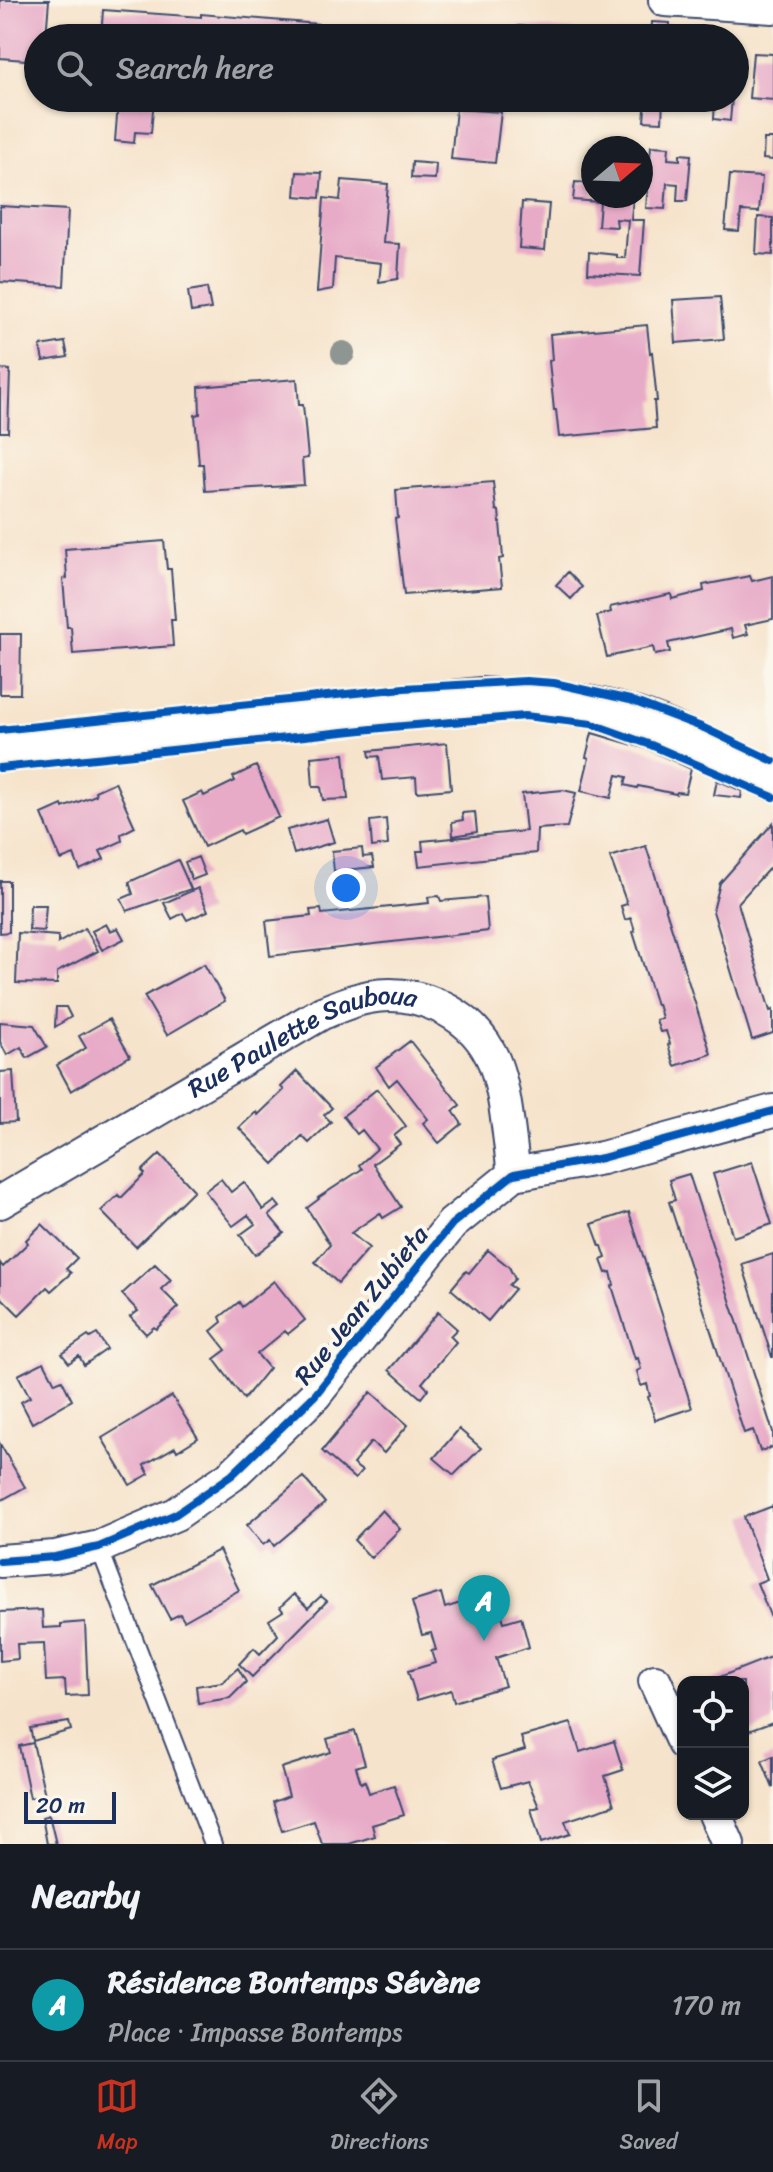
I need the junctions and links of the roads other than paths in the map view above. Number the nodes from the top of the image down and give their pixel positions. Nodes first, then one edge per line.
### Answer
1 (665, 0) edge
2 (773, 7) edge
3 (0, 747) edge
4 (773, 780) edge
5 (773, 1111) edge
6 (514, 1174) junction
7 (0, 1202) edge
8 (99, 1547) junction
9 (0, 1561) edge
10 (655, 1681) dead end
11 (677, 1730) edge
12 (718, 1820) edge
13 (213, 1844) edge
14 (728, 1844) edge

1 - 2 street
3 - 4 street
5 - 6 street, Rue Jean Zubieta
6 - 7 street, Rue Paulette Sauboua
6 - 8 street, Rue Jean Zubieta
8 - 9 street, Rue Jean Zubieta
8 - 13 lane
10 - 11 street
12 - 14 street

